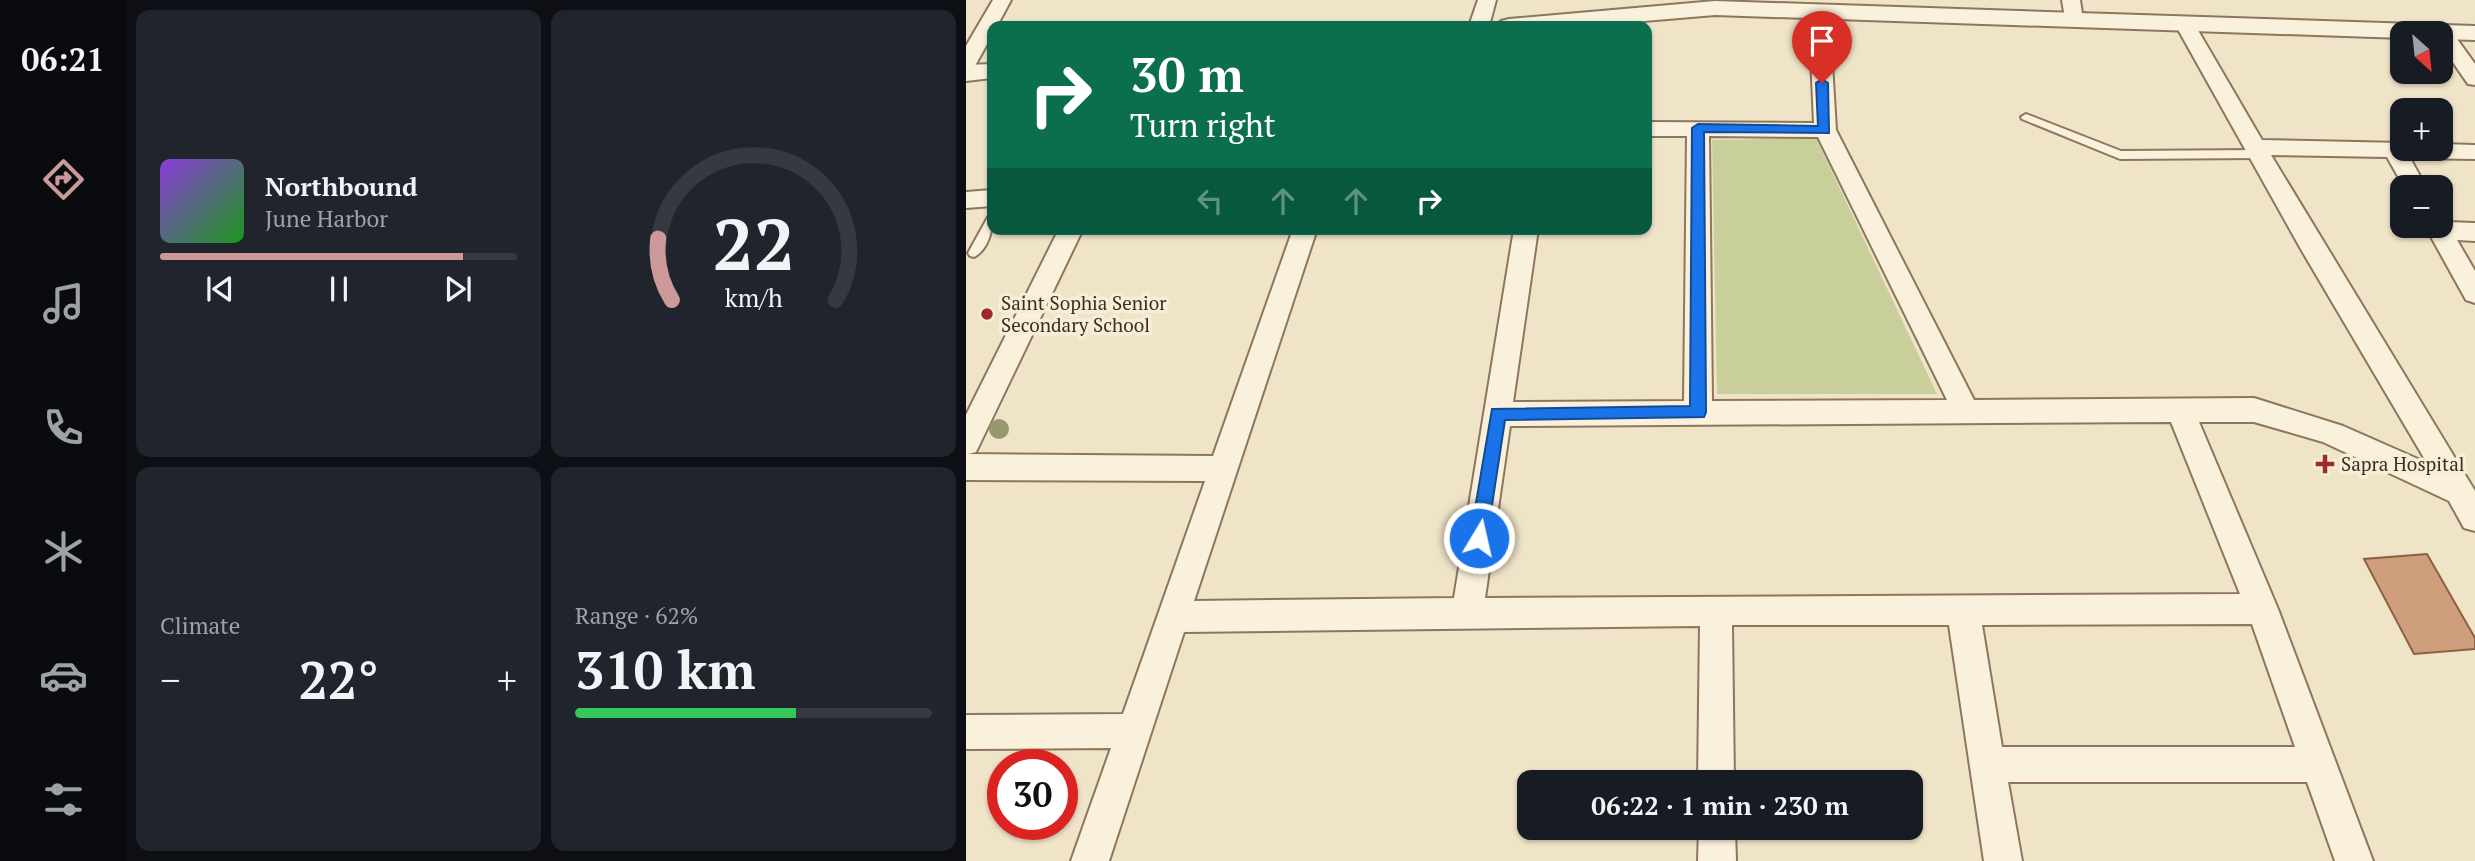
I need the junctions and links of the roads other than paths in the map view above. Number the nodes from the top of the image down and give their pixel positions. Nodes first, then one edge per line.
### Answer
1 (1002, 0) edge
2 (1487, 0) edge
3 (1715, 4) edge
4 (2072, 10) edge
5 (1819, 12) junction
6 (990, 21) edge
7 (1481, 21) edge
8 (1556, 21) edge
9 (2185, 24) junction
10 (987, 27) edge
11 (2390, 30) edge
12 (2454, 32) edge
13 (2475, 33) edge
14 (2454, 49) edge
15 (966, 64) edge
16 (987, 71) edge
17 (966, 73) edge
18 (2475, 79) edge
19 (2026, 117) dead end
20 (1698, 128) junction
21 (1652, 129) edge
22 (1825, 130) junction
23 (2390, 150) edge
24 (2258, 151) junction
25 (2453, 151) edge
26 (2475, 152) edge
27 (987, 198) edge
28 (966, 200) edge
29 (987, 228) edge
30 (2453, 230) edge
31 (2475, 232) edge
32 (1068, 235) edge
33 (1302, 235) edge
34 (1525, 235) edge
35 (2444, 238) edge
36 (974, 253) dead end
37 (2475, 293) edge
38 (2180, 409) junction
39 (1966, 411) junction
40 (1698, 412) junction
41 (1498, 414) junction
42 (966, 443) edge
43 (966, 467) edge
44 (1223, 469) junction
45 (2459, 492) junction
46 (2475, 518) edge
47 (1963, 609) junction
48 (2262, 609) junction
49 (1716, 610) junction
50 (1467, 613) junction
51 (1173, 617) junction
52 (1134, 731) junction
53 (966, 732) edge
54 (1987, 765) junction
55 (2319, 765) junction
56 (1717, 770) edge
57 (1717, 840) edge
58 (1090, 861) edge
59 (1717, 861) edge
60 (2003, 861) edge
61 (2354, 861) edge

1 - 6 street
2 - 7 street
3 - 5 street
3 - 8 street
4 - 5 street
4 - 9 street
5 - 22 street
9 - 11 street
9 - 24 street
10 - 15 street
12 - 13 street
14 - 18 street
16 - 17 street
19 - 24 lane
20 - 21 street
20 - 22 street
20 - 40 street
22 - 39 street
23 - 24 street
24 - 45 street
25 - 26 street
27 - 28 street
29 - 36 lane
30 - 31 street
32 - 42 street
33 - 44 street
34 - 41 street
35 - 37 street
38 - 39 street
38 - 45 street
38 - 48 street
39 - 40 street
40 - 41 street
41 - 50 street
43 - 44 street
44 - 51 street
45 - 46 street
47 - 48 street
47 - 49 street
47 - 54 street
48 - 55 street
49 - 50 street
49 - 56 street
50 - 51 street
51 - 52 street
52 - 53 street
52 - 58 street
54 - 55 street
54 - 60 street
55 - 61 street
57 - 59 street

